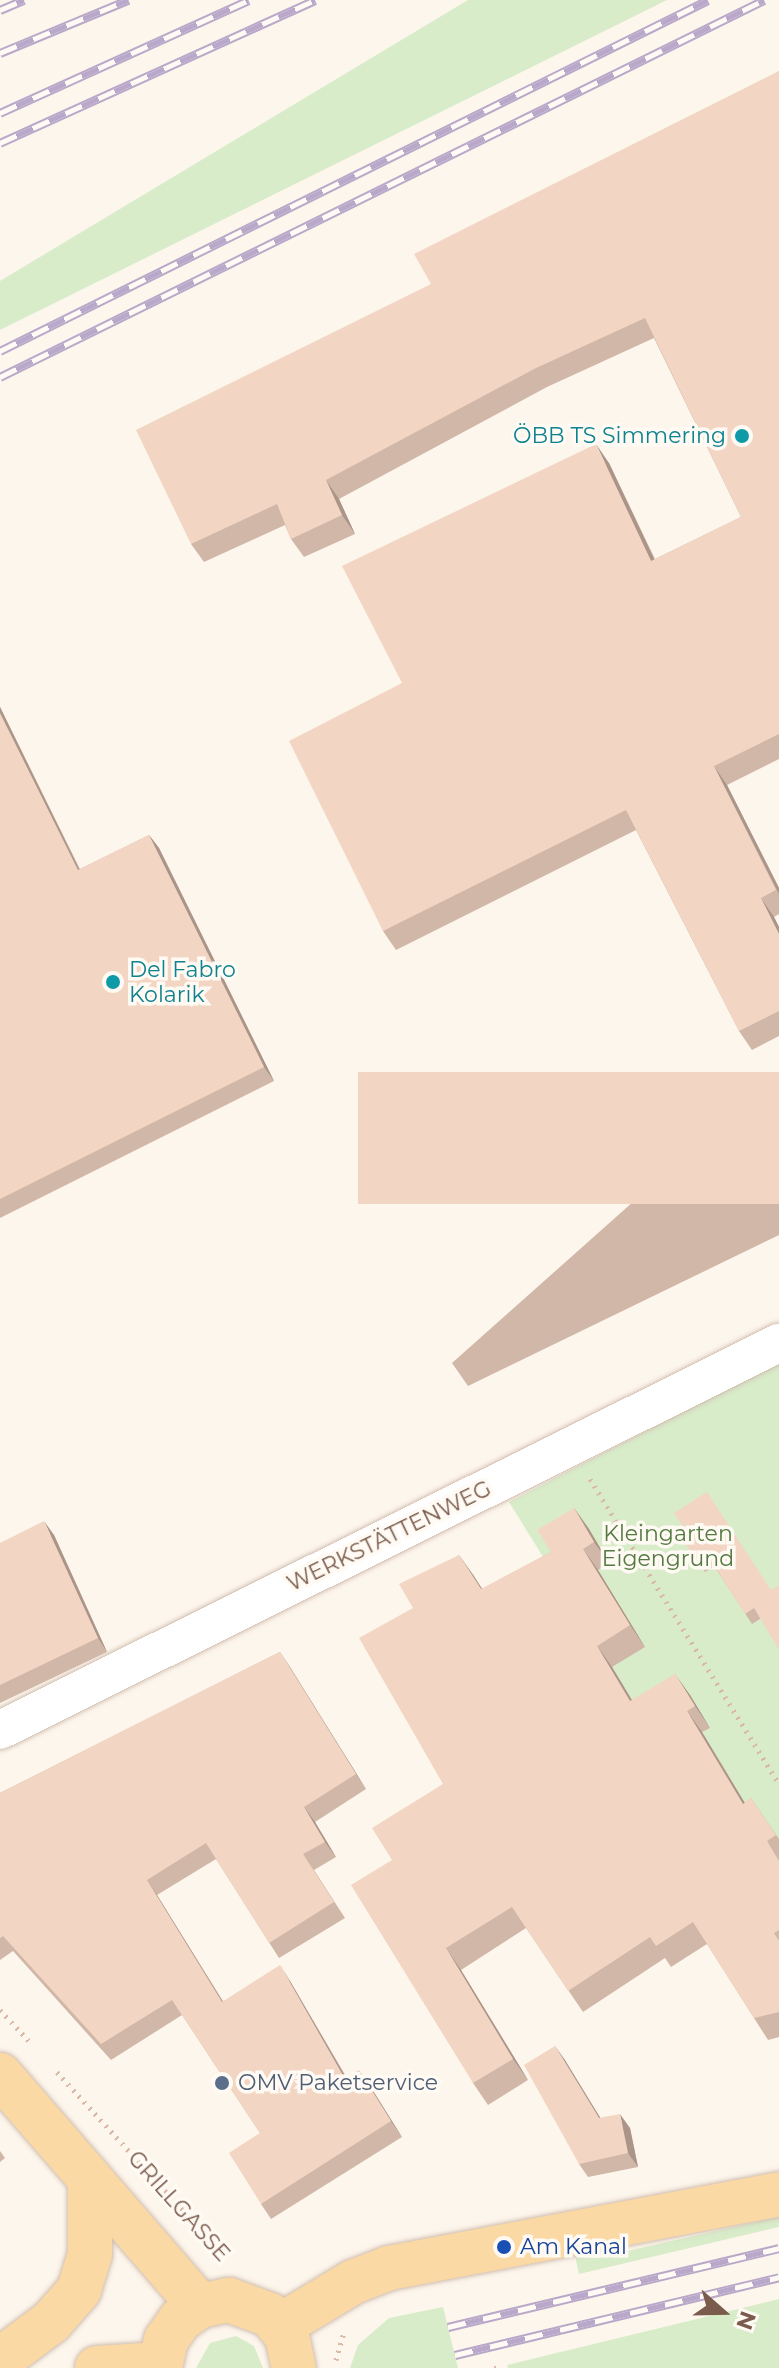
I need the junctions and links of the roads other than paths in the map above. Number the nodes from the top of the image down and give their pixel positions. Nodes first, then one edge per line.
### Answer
1 (779, 1343) edge
2 (0, 1730) edge
3 (0, 2075) edge
4 (90, 2179) junction
5 (779, 2194) edge
6 (200, 2306) junction
7 (280, 2326) junction
8 (0, 2360) edge
9 (160, 2366) edge
10 (97, 2368) edge
11 (294, 2368) edge

1 - 2 street, WERKSTÄTTENWEG
3 - 4 main road
4 - 6 main road
4 - 8 main road
5 - 7 main road
6 - 7 main road
6 - 9 main road
7 - 11 main road
9 - 10 main road

